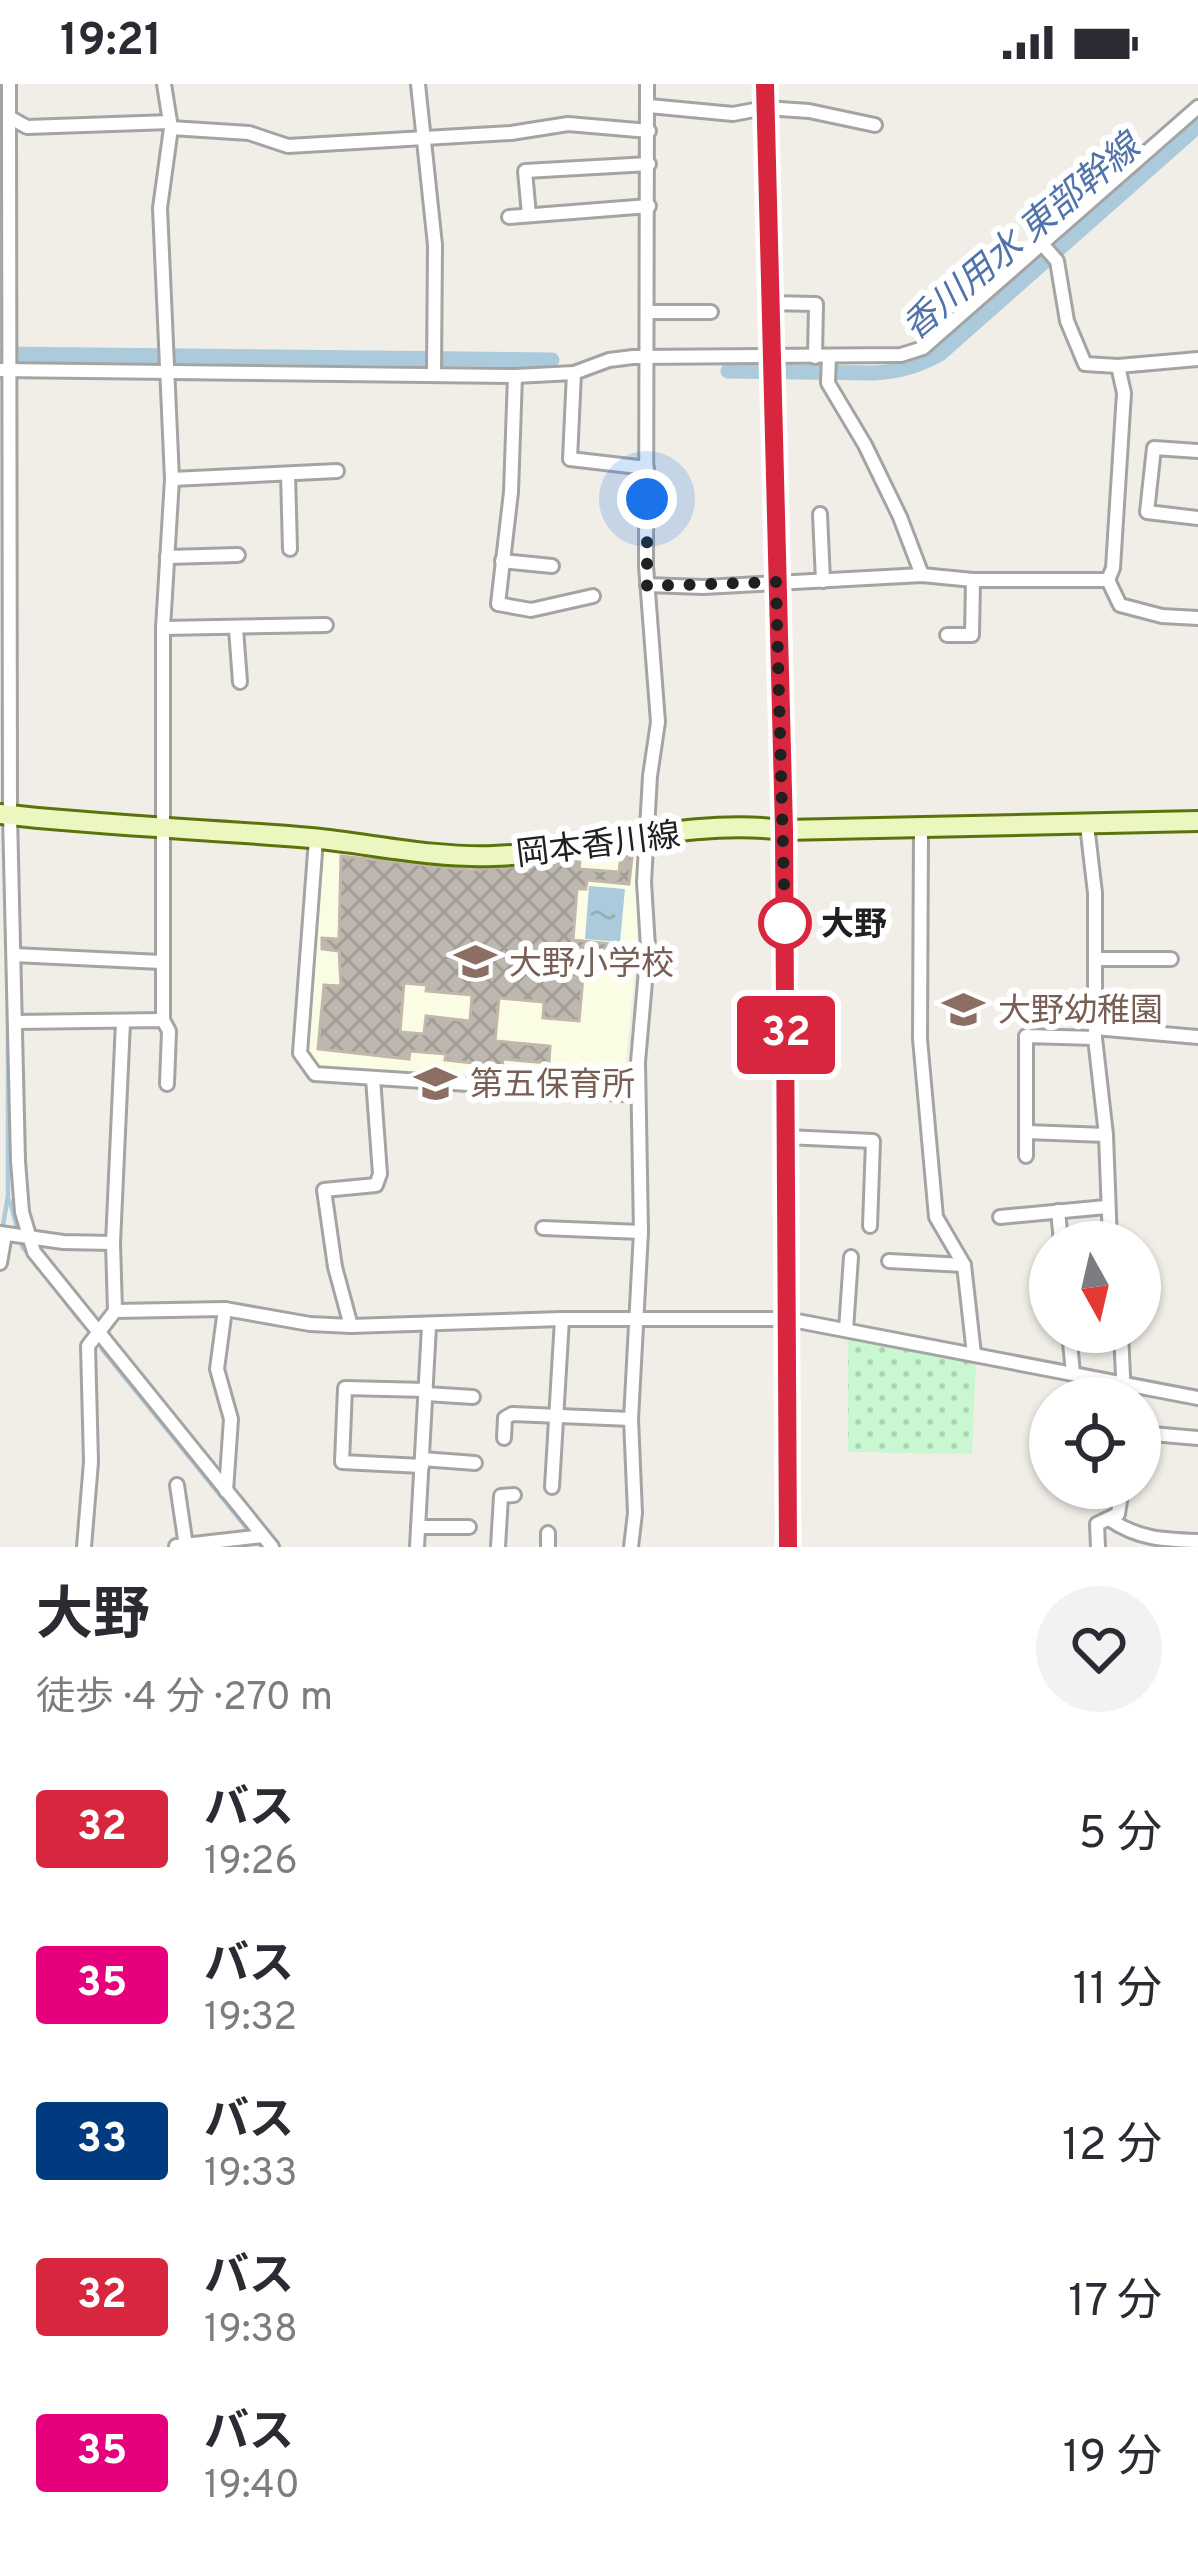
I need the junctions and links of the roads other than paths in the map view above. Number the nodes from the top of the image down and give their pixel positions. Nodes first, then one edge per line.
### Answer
1 (9, 84) edge
2 (164, 84) edge
3 (418, 84) edge
4 (647, 84) edge
5 (765, 84) edge
6 (649, 106) junction
7 (1198, 107) edge
8 (765, 108) junction
9 (9, 118) junction
10 (171, 125) junction
11 (875, 125) dead end
12 (649, 131) junction
13 (422, 139) junction
14 (649, 164) junction
15 (649, 206) junction
16 (529, 215) junction
17 (509, 217) dead end
18 (1044, 246) junction
19 (769, 304) junction
20 (648, 312) junction
21 (711, 312) dead end
22 (770, 356) junction
23 (649, 357) junction
24 (824, 358) junction
25 (1198, 359) edge
26 (1118, 366) junction
27 (4, 370) edge
28 (165, 370) junction
29 (434, 372) junction
30 (574, 373) junction
31 (515, 376) junction
32 (1198, 451) edge
33 (647, 468) junction
34 (337, 471) dead end
35 (288, 474) junction
36 (172, 479) junction
37 (820, 514) dead end
38 (1198, 518) edge
39 (8, 526) edge
40 (290, 550) dead end
41 (238, 555) dead end
42 (167, 557) junction
43 (502, 561) junction
44 (552, 566) dead end
45 (922, 575) junction
46 (973, 580) junction
47 (1108, 580) junction
48 (823, 581) junction
49 (776, 582) junction
50 (647, 586) junction
51 (593, 596) dead end
52 (8, 598) edge
53 (1198, 618) edge
54 (326, 625) dead end
55 (163, 628) junction
56 (236, 629) junction
57 (946, 635) dead end
58 (240, 682) dead end
59 (5, 814) edge
60 (1198, 820) edge
61 (1087, 825) junction
62 (164, 827) junction
63 (921, 828) junction
64 (784, 830) junction
65 (646, 834) junction
66 (316, 839) junction
67 (14, 956) junction
68 (1095, 959) junction
69 (1171, 959) dead end
70 (161, 962) junction
71 (163, 1020) junction
72 (15, 1022) junction
73 (122, 1022) junction
74 (1095, 1033) junction
75 (1198, 1037) edge
76 (373, 1078) junction
77 (167, 1084) dead end
78 (638, 1096) junction
79 (1026, 1132) junction
80 (1106, 1135) junction
81 (786, 1137) junction
82 (1026, 1156) dead end
83 (1106, 1207) junction
84 (1058, 1211) junction
85 (1000, 1216) dead end
86 (1059, 1221) edge
87 (1108, 1221) edge
88 (869, 1226) dead end
89 (544, 1228) dead end
90 (641, 1232) junction
91 (2, 1233) edge
92 (27, 1236) junction
93 (113, 1243) junction
94 (851, 1257) dead end
95 (889, 1261) dead end
96 (0, 1263) edge
97 (964, 1265) junction
98 (225, 1309) junction
99 (115, 1311) junction
100 (562, 1319) junction
101 (639, 1319) junction
102 (787, 1319) junction
103 (351, 1326) junction
104 (429, 1326) junction
105 (846, 1330) junction
106 (97, 1331) junction
107 (1071, 1353) edge
108 (974, 1354) junction
109 (1073, 1373) junction
110 (1096, 1377) edge
111 (1161, 1390) edge
112 (426, 1392) junction
113 (473, 1396) dead end
114 (1198, 1398) edge
115 (559, 1416) junction
116 (631, 1419) junction
117 (1161, 1435) edge
118 (504, 1438) dead end
119 (1198, 1438) edge
120 (422, 1463) junction
121 (475, 1463) dead end
122 (176, 1485) dead end
123 (553, 1487) dead end
124 (226, 1492) junction
125 (514, 1495) dead end
126 (1119, 1509) edge
127 (1109, 1520) junction
128 (418, 1527) junction
129 (469, 1528) dead end
130 (262, 1540) edge
131 (1198, 1540) edge
132 (176, 1546) edge
133 (186, 1546) edge
134 (84, 1547) edge
135 (417, 1547) edge
136 (498, 1547) edge
137 (631, 1547) edge
138 (788, 1547) edge
139 (1097, 1547) edge

1 - 9 street
2 - 10 street
3 - 13 street
4 - 6 street
5 - 8 main road
6 - 8 street
6 - 12 street
7 - 18 street
8 - 11 street
8 - 19 main road
9 - 10 street
9 - 27 street
10 - 13 street
10 - 28 street
12 - 13 street
12 - 14 street
13 - 29 street
14 - 15 street
14 - 16 street
15 - 16 street
15 - 20 street
16 - 17 street
18 - 24 street
18 - 26 street
19 - 22 main road
19 - 24 street
20 - 21 street
20 - 23 street
22 - 23 street
22 - 24 street
22 - 49 main road
23 - 30 street
23 - 33 street
24 - 45 street
25 - 26 street
26 - 47 street
27 - 28 street
27 - 39 street
28 - 29 street
28 - 36 street
29 - 31 street
30 - 31 street
30 - 33 street
31 - 43 street
32 - 38 street
33 - 50 street
34 - 35 street
35 - 36 street
35 - 40 street
36 - 42 street
37 - 48 street
39 - 52 street
41 - 42 street
42 - 55 street
43 - 44 street
43 - 51 street
45 - 46 street
45 - 48 street
46 - 47 street
46 - 57 street
47 - 53 street
48 - 49 street
49 - 50 street
49 - 64 main road
50 - 65 street
52 - 59 street
54 - 56 street
55 - 56 street
55 - 62 street
56 - 58 street
59 - 62 main road, 岡本香川線
59 - 67 street
60 - 61 main road, 岡本香川線
61 - 63 main road, 岡本香川線
61 - 68 street
62 - 66 main road, 岡本香川線
62 - 70 street
63 - 64 main road, 岡本香川線
63 - 97 street
64 - 65 main road, 岡本香川線
64 - 81 main road
65 - 66 main road, 岡本香川線
65 - 78 street
66 - 76 street
67 - 70 street
67 - 72 street
68 - 69 street
68 - 74 street
70 - 71 street
71 - 73 street
71 - 77 street
72 - 73 street
72 - 92 street
73 - 93 street
74 - 75 street
74 - 79 street
74 - 80 street
76 - 78 street
76 - 103 street
78 - 90 street
79 - 80 street
79 - 82 street
80 - 83 street
81 - 88 street
81 - 102 main road
83 - 84 street
83 - 87 street
84 - 85 street
84 - 86 street
89 - 90 street
90 - 101 street
91 - 92 street
91 - 96 street
92 - 93 street
92 - 106 street
93 - 99 street
94 - 105 street
95 - 97 street
97 - 108 street
98 - 99 street
98 - 103 street
98 - 124 street
99 - 106 street
100 - 101 street
100 - 104 street
100 - 115 street
101 - 102 street
101 - 116 street
102 - 105 street
102 - 138 main road
103 - 104 street
104 - 112 street
105 - 108 street
106 - 124 street
106 - 134 street
107 - 109 street
108 - 109 street
109 - 110 street
111 - 114 street
112 - 113 street
112 - 120 street
112 - 120 street
115 - 116 street
115 - 118 street
115 - 123 street
116 - 137 street
117 - 119 street
120 - 121 street
120 - 128 street
122 - 133 street
124 - 130 street
125 - 136 street
126 - 127 street
127 - 131 street
127 - 139 street
128 - 129 street
128 - 135 street
130 - 133 street
132 - 133 street

